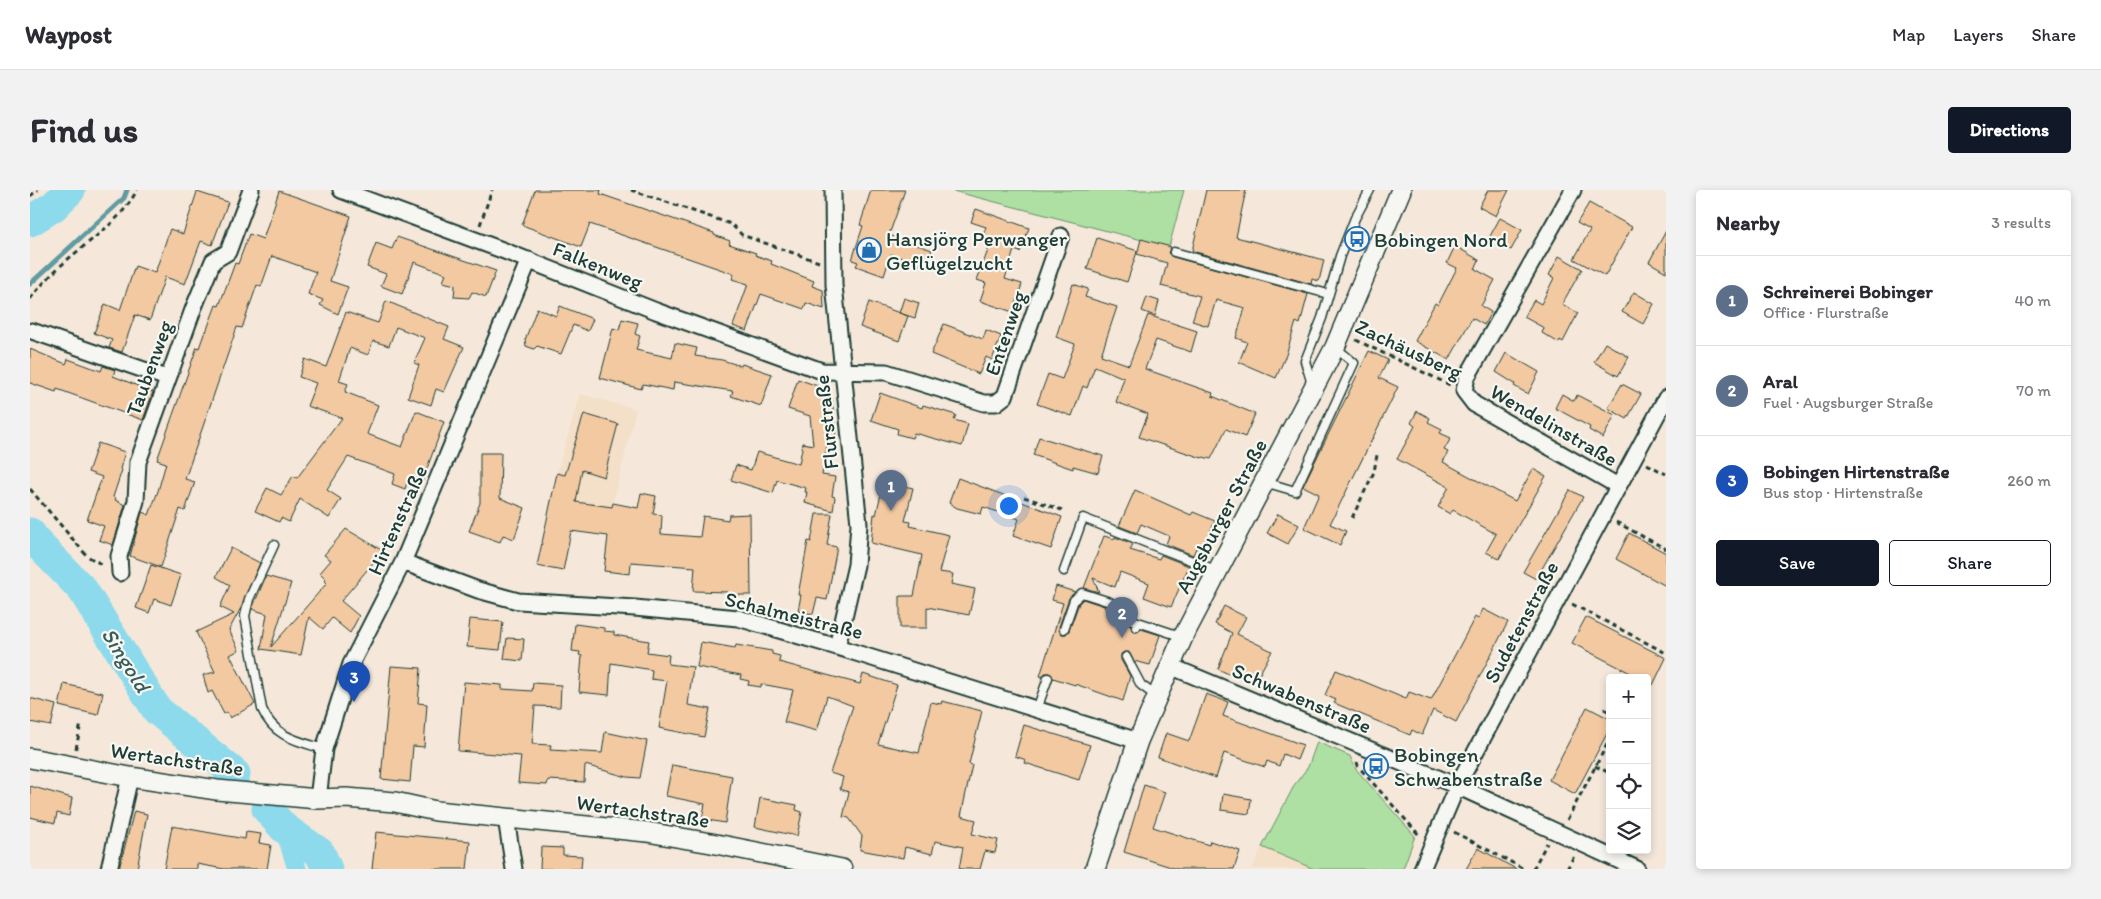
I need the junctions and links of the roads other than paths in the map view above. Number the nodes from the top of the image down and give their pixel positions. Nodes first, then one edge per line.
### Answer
1 (251, 190) edge
2 (341, 190) edge
3 (834, 190) edge
4 (1370, 190) edge
5 (1401, 190) edge
6 (1572, 190) edge
7 (1061, 236) dead end
8 (1174, 252) dead end
9 (529, 260) junction
10 (1328, 294) junction
11 (32, 331) dead end
12 (1338, 340) junction
13 (842, 372) junction
14 (167, 378) junction
15 (1313, 388) junction
16 (1666, 398) edge
17 (1266, 482) junction
18 (1618, 486) junction
19 (274, 545) dead end
20 (403, 562) junction
21 (1218, 571) junction
22 (1064, 572) dead end
23 (120, 573) road end
24 (1064, 629) dead end
25 (1183, 637) junction
26 (837, 647) junction
27 (1126, 656) dead end
28 (1170, 666) junction
29 (1048, 678) dead end
30 (1156, 696) junction
31 (1037, 710) junction
32 (1138, 741) junction
33 (324, 749) junction
34 (30, 758) edge
35 (130, 777) junction
36 (1457, 786) junction
37 (318, 800) junction
38 (506, 818) junction
39 (109, 869) edge
40 (514, 869) edge
41 (842, 869) edge
42 (1095, 869) edge
43 (1422, 869) edge
44 (1637, 869) edge

1 - 14 street, Taubenweg
2 - 9 street, Falkenweg
3 - 13 street, Flurstraße
4 - 10 lane
5 - 12 street, Augsburger Straße
6 - 18 street, Wendelinstraße
7 - 13 street, Entenweg
8 - 10 lane
9 - 13 street, Falkenweg
9 - 20 street, Hirtenstraße
10 - 15 lane
11 - 14 street
12 - 15 street, Augsburger Straße
12 - 17 lane
13 - 26 street, Flurstraße
14 - 23 street, Taubenweg
15 - 17 street, Augsburger Straße
16 - 18 street, Sudetenstraße
17 - 21 street, Augsburger Straße
18 - 36 street, Sudetenstraße
19 - 33 lane
20 - 26 street, Schalmeistraße
20 - 33 street, Hirtenstraße
21 - 22 lane
21 - 25 street, Augsburger Straße
24 - 25 lane
25 - 28 street, Augsburger Straße
26 - 31 street, Schalmeistraße
27 - 30 lane
28 - 30 street, Augsburger Straße
28 - 36 street, Schwabenstraße
29 - 31 lane
30 - 32 street, Augsburger Straße
31 - 32 street, Schalmeistraße
32 - 42 street, Augsburger Straße
33 - 37 street, Hirtenstraße
34 - 35 street, Wertachstraße
35 - 37 street, Wertachstraße
35 - 39 street
36 - 43 street, Sudetenstraße
36 - 44 street, Schwabenstraße
37 - 38 street, Wertachstraße
38 - 40 street
38 - 41 street, Wertachstraße

